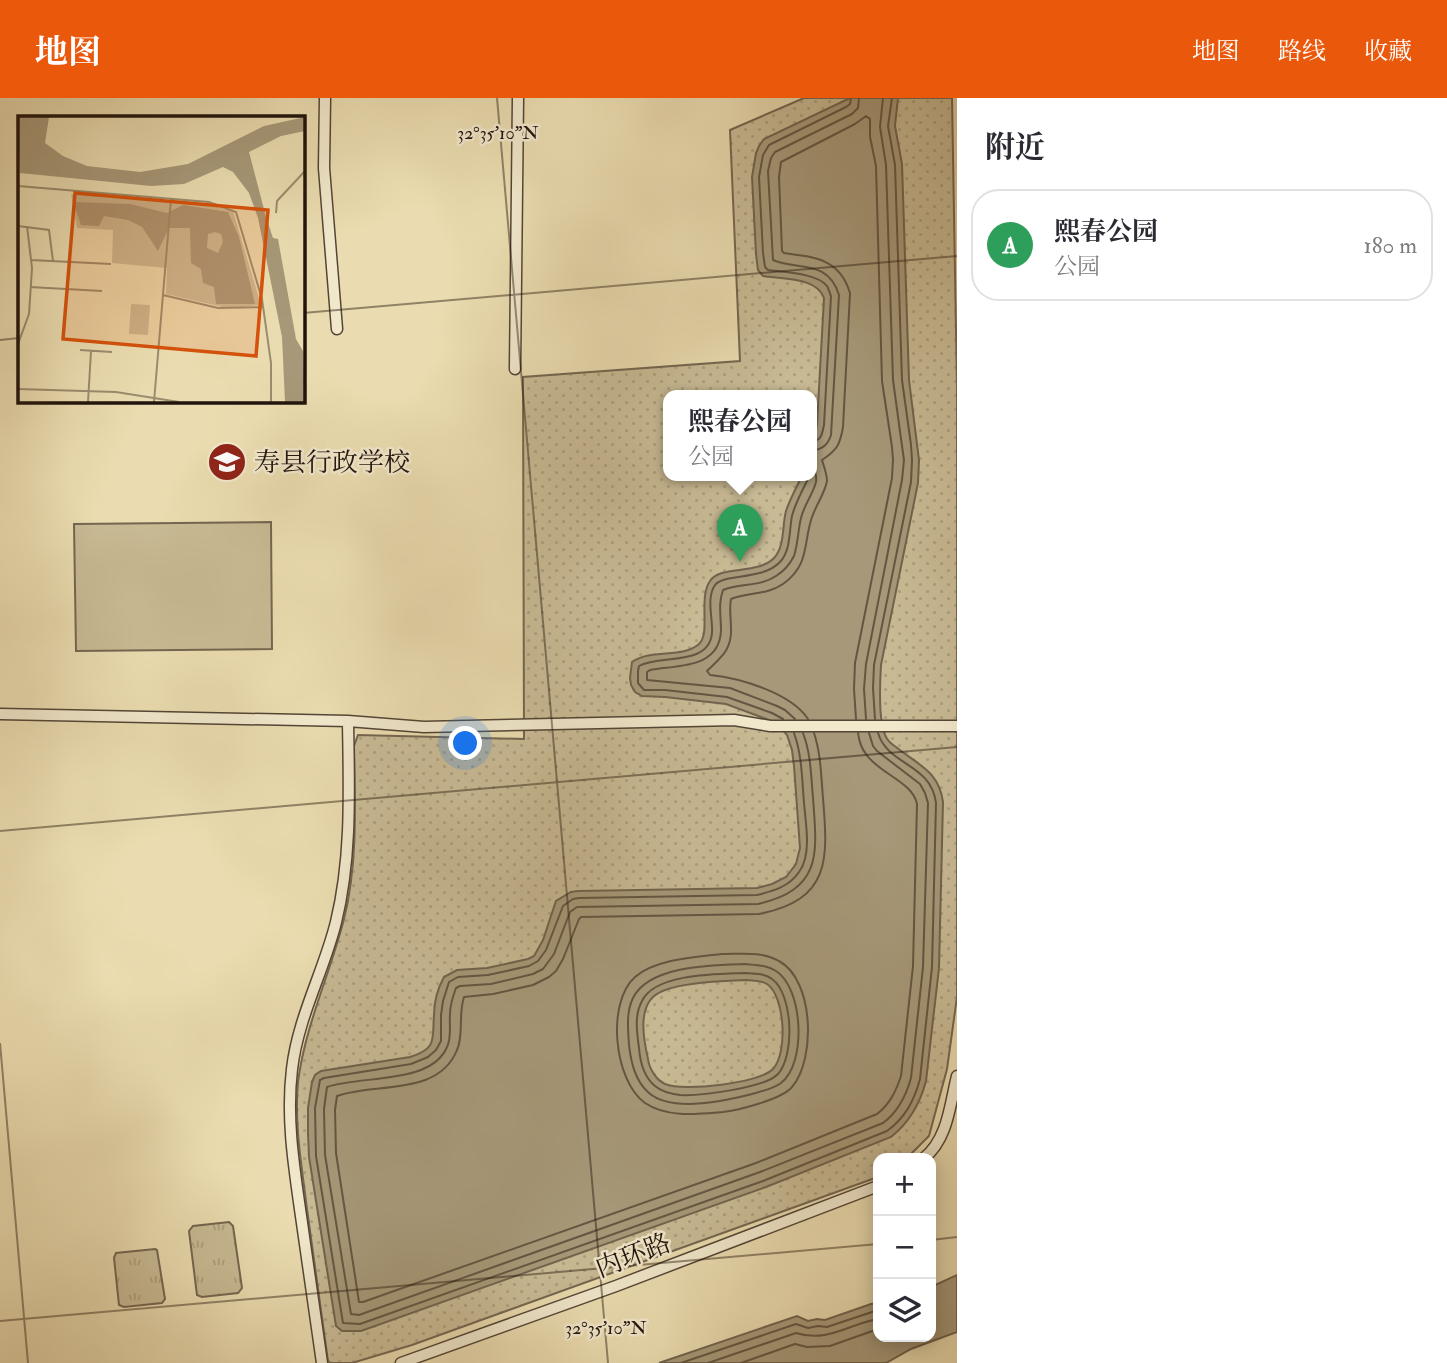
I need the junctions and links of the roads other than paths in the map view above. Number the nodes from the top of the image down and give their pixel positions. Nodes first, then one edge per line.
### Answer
1 (325, 98) edge
2 (518, 98) edge
3 (337, 329) dead end
4 (515, 369) dead end
5 (0, 714) edge
6 (348, 721) junction
7 (957, 726) edge
8 (957, 1076) edge
9 (930, 1153) edge
10 (873, 1188) edge
11 (322, 1363) edge
12 (401, 1363) edge

1 - 3 street
2 - 4 street
5 - 6 street
6 - 7 street
6 - 11 street
8 - 9 street
10 - 12 street, 内环路

